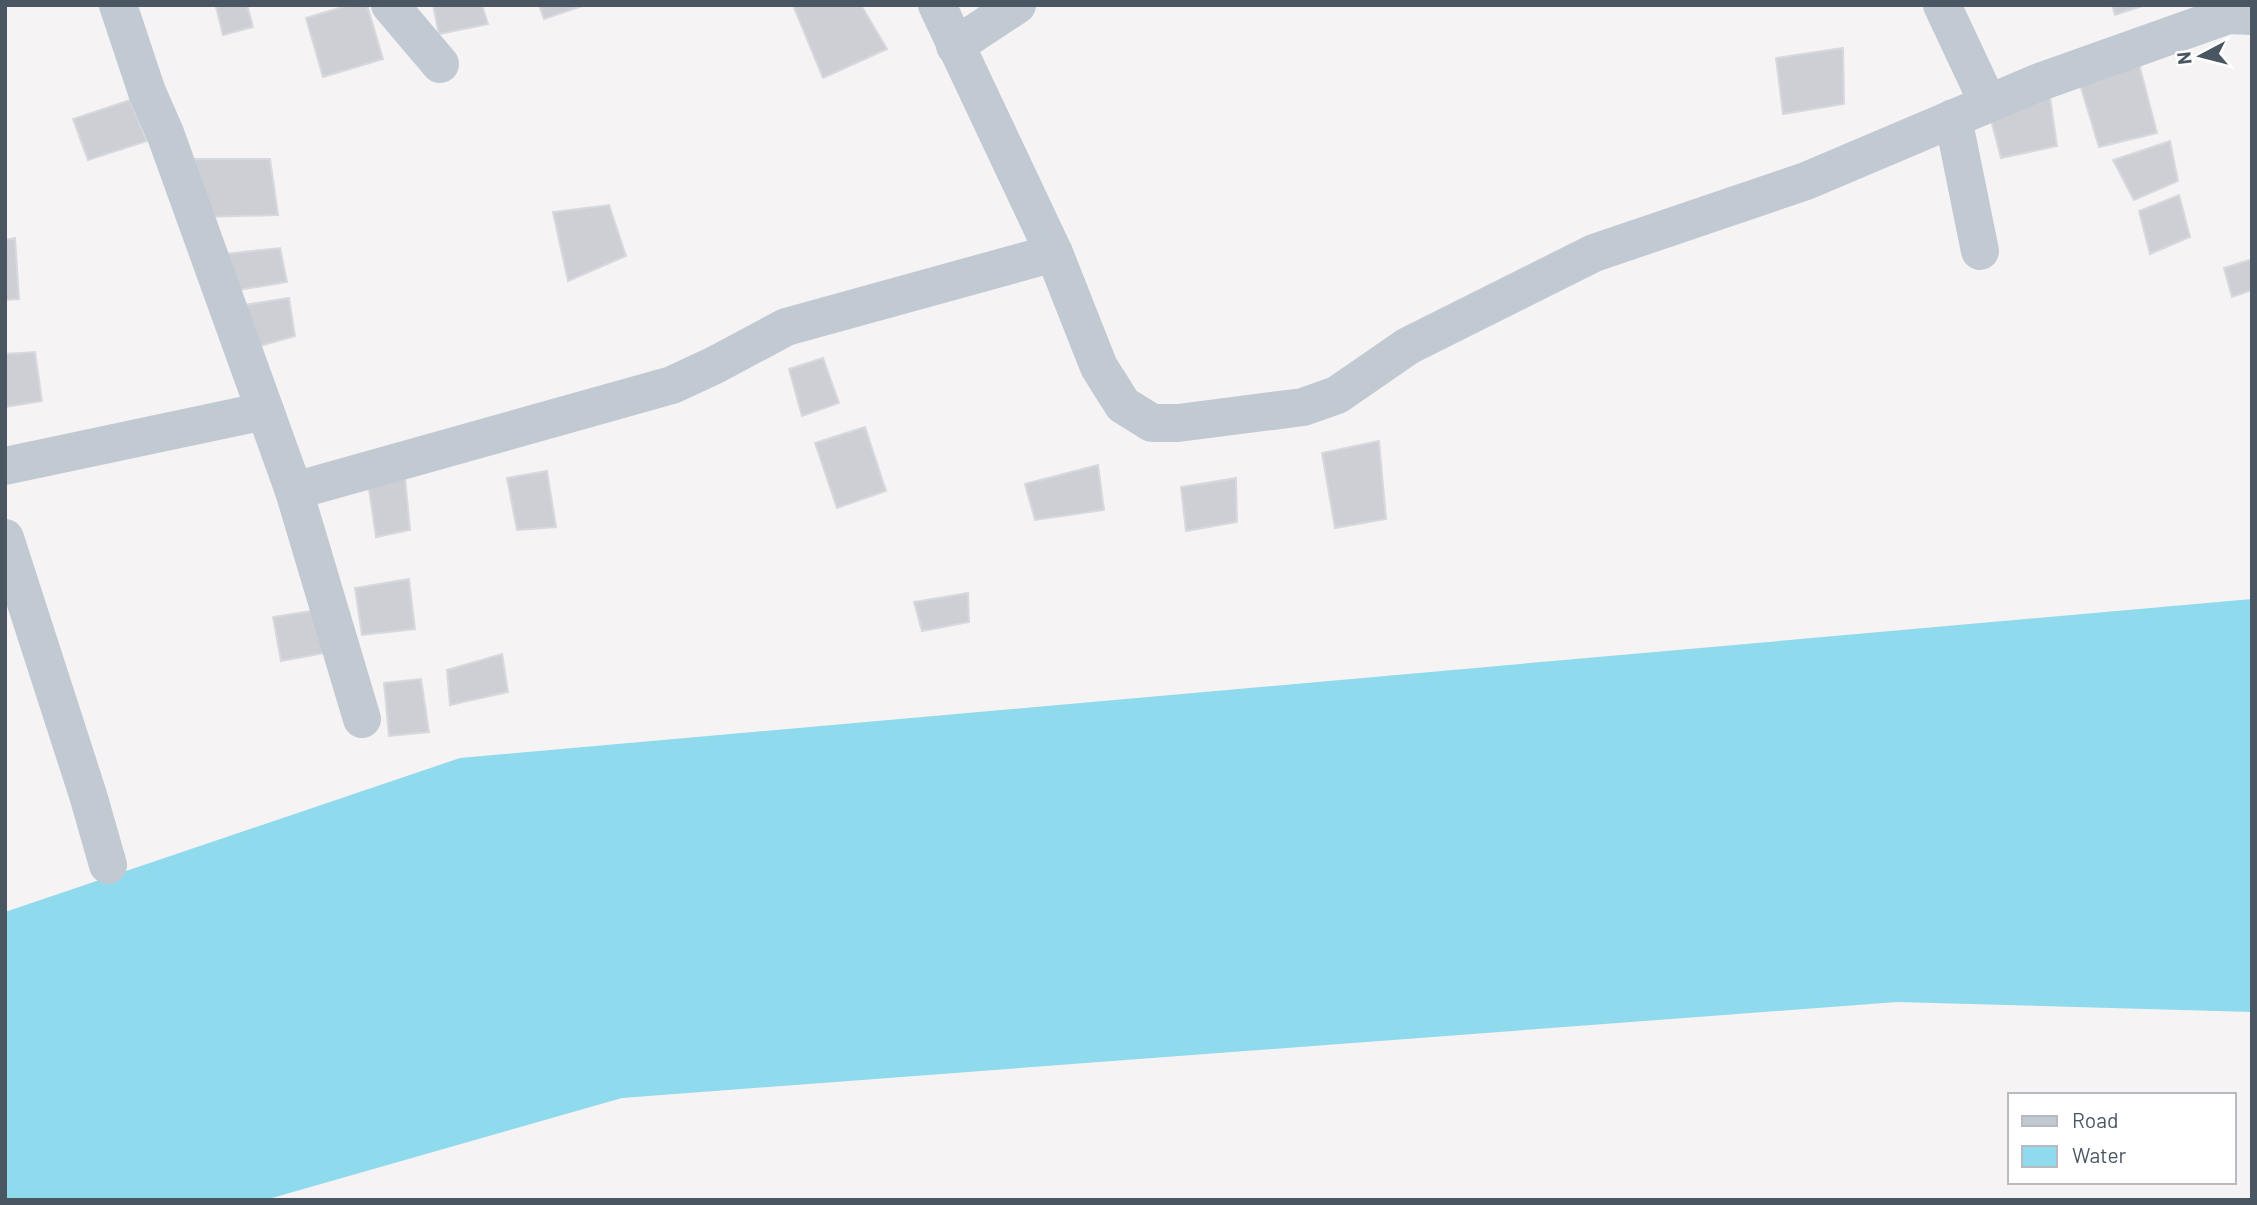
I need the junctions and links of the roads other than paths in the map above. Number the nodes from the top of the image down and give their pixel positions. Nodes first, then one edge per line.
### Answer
1 (118, 5) edge
2 (390, 5) edge
3 (937, 5) edge
4 (1017, 5) edge
5 (1942, 5) edge
6 (2252, 16) edge
7 (955, 46) junction
8 (440, 64) dead end
9 (1988, 103) junction
10 (1953, 118) junction
11 (1980, 251) dead end
12 (1054, 253) junction
13 (265, 411) junction
14 (5, 466) edge
15 (294, 491) junction
16 (5, 538) edge
17 (362, 719) dead end
18 (108, 865) dead end

1 - 13 street
2 - 8 street
3 - 7 street
4 - 7 street
5 - 9 street
6 - 9 street
7 - 12 street
9 - 10 street
10 - 11 street
10 - 12 street
12 - 15 street
13 - 14 street
13 - 15 street
15 - 17 street
16 - 18 street

